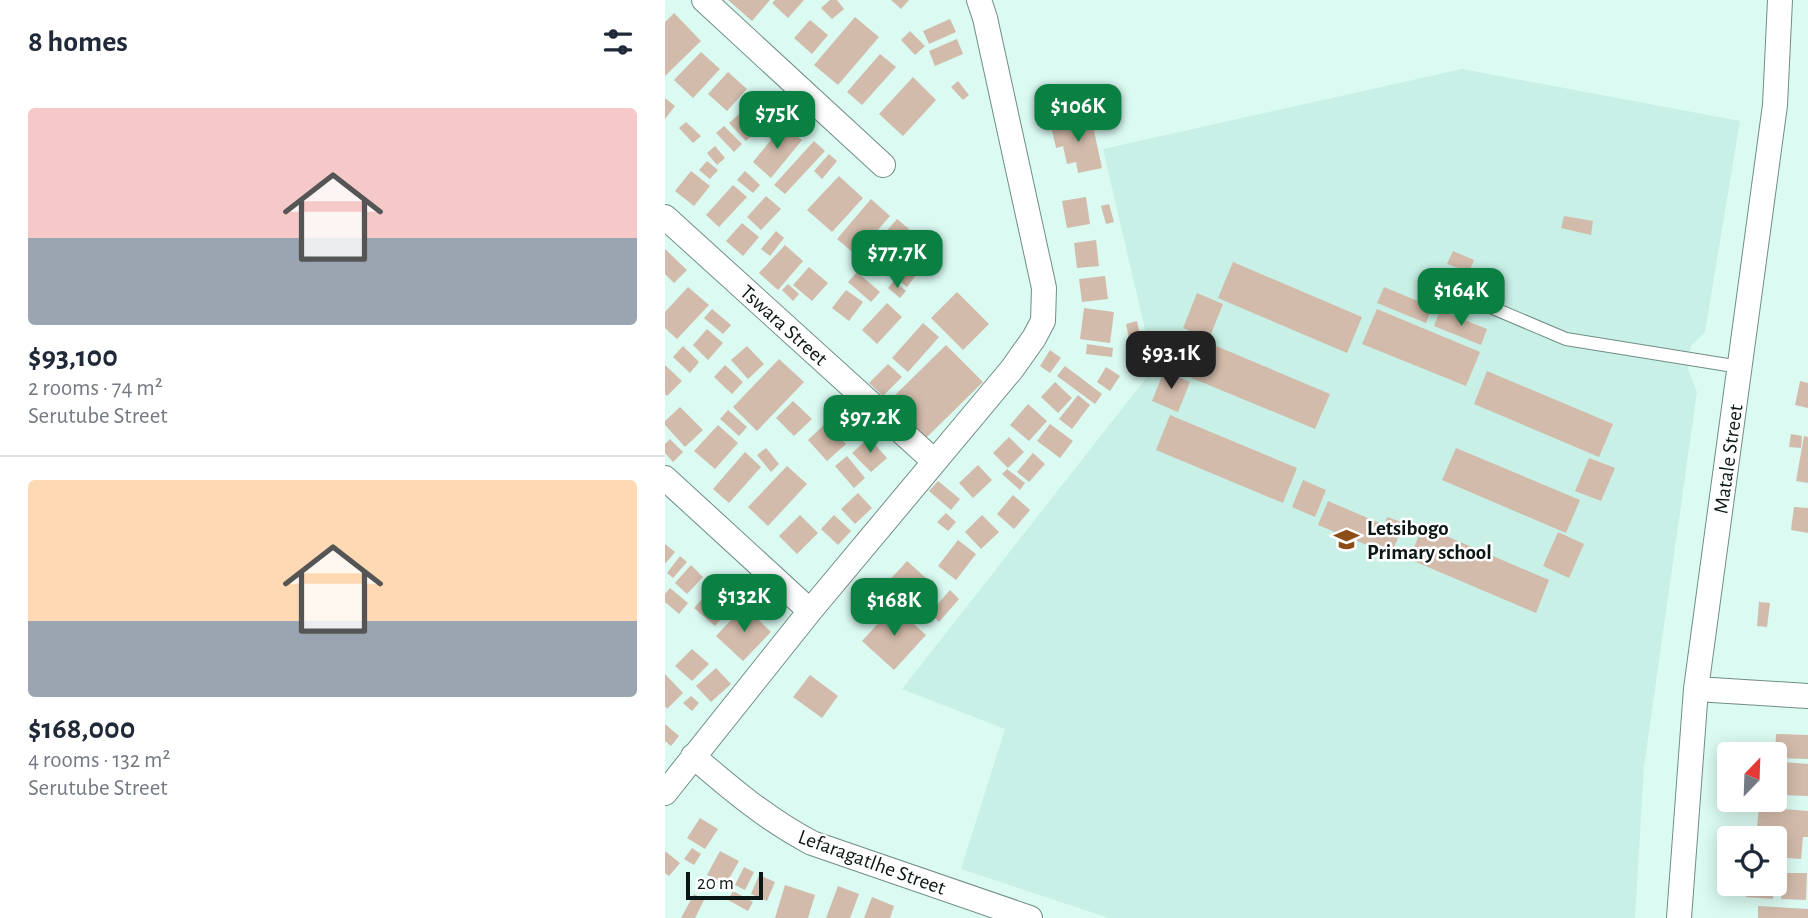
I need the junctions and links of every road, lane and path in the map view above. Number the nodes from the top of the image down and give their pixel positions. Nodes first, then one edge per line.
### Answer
1 (704, 0) edge
2 (979, 0) edge
3 (1780, 0) edge
4 (883, 165) dead end
5 (665, 217) edge
6 (1434, 283) dead end
7 (1740, 367) junction
8 (935, 461) junction
9 (666, 481) edge
10 (810, 611) junction
11 (1696, 689) junction
12 (1808, 696) edge
13 (693, 756) junction
14 (665, 793) edge
15 (1030, 918) edge
16 (1679, 918) edge

1 - 4 street
2 - 8 street
3 - 7 street, Matale Street
5 - 8 street, Tswara Street
6 - 7 lane
7 - 11 street, Matale Street
8 - 10 street
9 - 10 street
10 - 13 street
11 - 12 street
11 - 16 street, Matale Street
13 - 14 street
13 - 15 street, Lefaragatlhe Street

